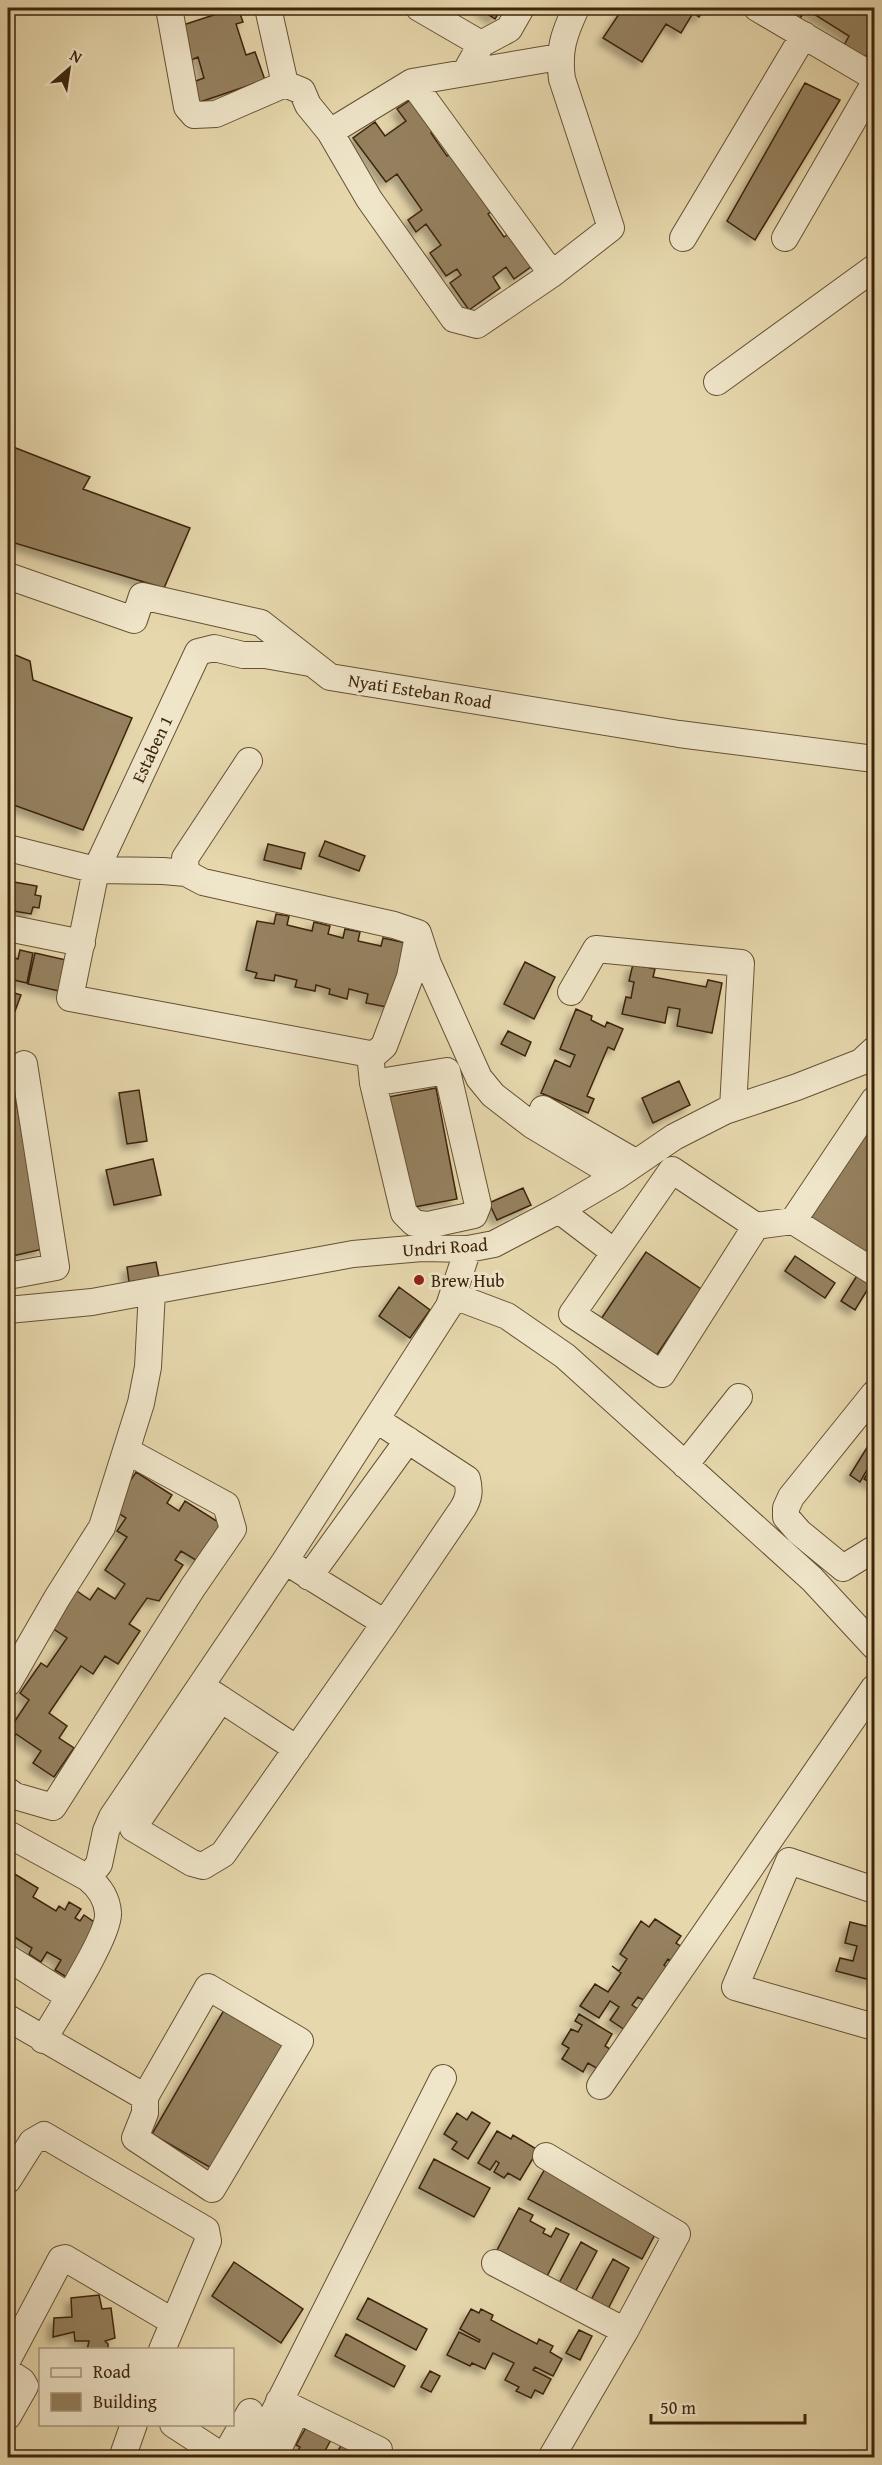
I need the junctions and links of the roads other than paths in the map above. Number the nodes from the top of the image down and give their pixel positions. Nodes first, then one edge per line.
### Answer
1 (171, 8) edge
2 (268, 8) edge
3 (419, 8) edge
4 (521, 8) edge
5 (576, 8) edge
6 (763, 9) edge
7 (804, 35) junction
8 (481, 44) junction
9 (559, 57) junction
10 (465, 73) junction
11 (874, 77) edge
12 (412, 82) junction
13 (285, 84) junction
14 (874, 84) edge
15 (330, 132) junction
16 (683, 238) dead end
17 (785, 238) dead end
18 (874, 268) edge
19 (552, 274) junction
20 (717, 382) dead end
21 (8, 576) edge
22 (314, 663) junction
23 (874, 759) edge
24 (249, 761) dead end
25 (8, 848) edge
26 (96, 870) junction
27 (186, 873) junction
28 (8, 928) edge
29 (418, 933) junction
30 (82, 943) junction
31 (571, 992) dead end
32 (370, 1054) junction
33 (870, 1062) edge
34 (24, 1064) dead end
35 (373, 1083) junction
36 (874, 1100) edge
37 (733, 1108) junction
38 (543, 1109) dead end
39 (626, 1169) junction
40 (559, 1210) junction
41 (793, 1221) junction
42 (756, 1226) junction
43 (468, 1249) junction
44 (614, 1252) junction
45 (874, 1272) edge
46 (8, 1276) edge
47 (152, 1291) junction
48 (454, 1296) junction
49 (8, 1310) edge
50 (874, 1394) edge
51 (739, 1397) dead end
52 (377, 1420) junction
53 (408, 1440) junction
54 (127, 1450) junction
55 (686, 1465) junction
56 (874, 1549) edge
57 (285, 1561) junction
58 (843, 1568) junction
59 (309, 1577) junction
60 (841, 1609) junction
61 (385, 1623) junction
62 (874, 1646) edge
63 (8, 1683) edge
64 (874, 1688) edge
65 (211, 1693) junction
66 (297, 1749) junction
67 (8, 1791) edge
68 (123, 1823) junction
69 (8, 1834) edge
70 (88, 1878) junction
71 (874, 1890) edge
72 (8, 1958) edge
73 (68, 1996) junction
74 (8, 2018) edge
75 (874, 2027) edge
76 (44, 2040) junction
77 (443, 2078) dead end
78 (600, 2086) dead end
79 (145, 2097) junction
80 (546, 2156) dead end
81 (8, 2180) edge
82 (495, 2263) dead end
83 (172, 2321) junction
84 (625, 2331) junction
85 (162, 2348) edge
86 (8, 2358) edge
87 (265, 2410) edge
88 (8, 2416) edge
89 (133, 2426) edge
90 (176, 2426) edge
91 (122, 2457) edge
92 (224, 2457) edge
93 (251, 2457) edge
94 (274, 2457) edge
95 (379, 2457) edge
96 (551, 2457) edge

1 - 13 street
2 - 13 street
3 - 8 street
4 - 8 street
5 - 9 street
6 - 7 street
7 - 11 street
7 - 16 street
8 - 10 street
9 - 10 street
9 - 19 street
10 - 12 street
12 - 15 street
12 - 19 street
13 - 15 street
14 - 17 street
15 - 19 street
18 - 20 street
21 - 22 street, Nyati Esteban Road
22 - 23 street, Nyati Esteban Road
22 - 26 street, Estaben 1
24 - 27 street
25 - 26 street
26 - 27 street
26 - 30 street
27 - 29 street
28 - 30 street
29 - 32 street
29 - 39 street
30 - 32 street
31 - 37 street
32 - 35 street
33 - 37 street, Undri Road
34 - 46 street
35 - 35 street
36 - 41 street
37 - 39 street, Undri Road
38 - 39 street
39 - 40 street, Undri Road
40 - 43 street, Undri Road
40 - 44 street
41 - 42 street
41 - 45 street
42 - 44 street
42 - 44 street
43 - 47 street, Undri Road
43 - 48 street
47 - 49 street, Undri Road
47 - 54 street
48 - 52 street
48 - 55 street
50 - 58 street
51 - 55 street
52 - 53 street
52 - 57 street
53 - 59 street
53 - 61 street
54 - 63 street
54 - 67 street
55 - 60 street
56 - 58 street
57 - 59 street
57 - 65 street
58 - 60 street
59 - 61 street
60 - 62 street
61 - 66 street
64 - 78 street
65 - 66 street
65 - 68 street
66 - 68 street
68 - 70 street
69 - 70 street
70 - 73 street
71 - 75 street
72 - 73 street
73 - 76 street
74 - 76 street
76 - 79 street
77 - 87 street
79 - 79 street
80 - 84 street
81 - 83 street
82 - 84 street
83 - 85 street
83 - 86 street
84 - 96 street
86 - 88 street
87 - 92 street
87 - 93 street
87 - 94 street
87 - 95 street
89 - 91 street
90 - 92 street

